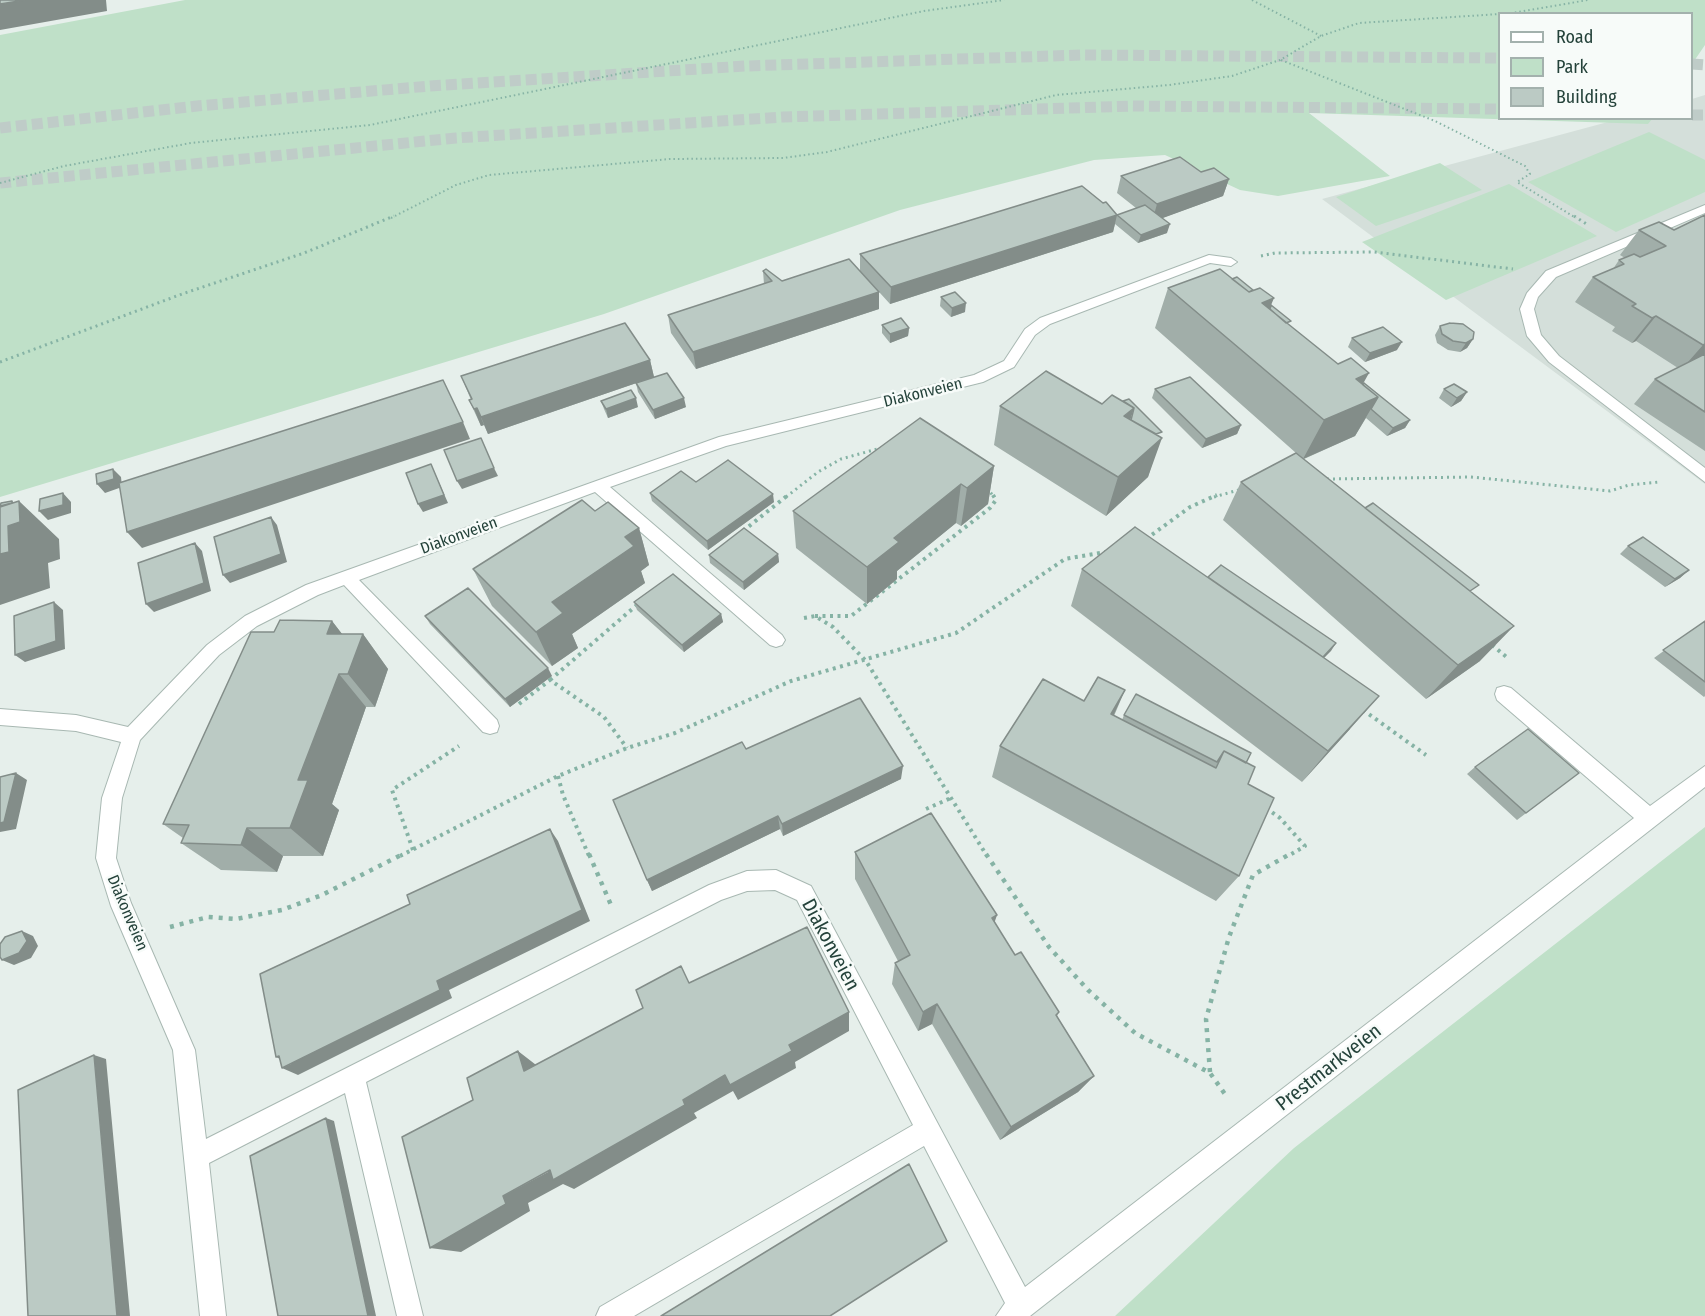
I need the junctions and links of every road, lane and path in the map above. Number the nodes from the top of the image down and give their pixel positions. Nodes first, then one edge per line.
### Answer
1 (1004, 0) edge
2 (1252, 0) edge
3 (1588, 0) edge
4 (1518, 12) edge
5 (1498, 14) edge
6 (1321, 36) junction
7 (1280, 60) junction
8 (0, 183) edge
9 (1705, 209) edge
10 (1622, 244) junction
11 (1231, 262) joint
12 (1551, 274) junction
13 (0, 362) edge
14 (887, 446) edge
15 (1705, 476) edge
16 (1317, 480) edge
17 (1662, 482) dead end
18 (981, 484) edge
19 (597, 485) junction
20 (1249, 487) edge
21 (739, 534) edge
22 (1144, 541) edge
23 (1117, 550) edge
24 (685, 561) junction
25 (346, 577) junction
26 (815, 616) junction
27 (760, 626) junction
28 (776, 640) dead end
29 (1488, 641) edge
30 (866, 661) junction
31 (1514, 664) dead end
32 (550, 680) junction
33 (1504, 694) dead end
34 (1359, 707) edge
35 (0, 717) edge
36 (490, 726) junction
37 (132, 736) junction
38 (627, 747) junction
39 (1426, 755) dead end
40 (1705, 775) edge
41 (558, 776) junction
42 (951, 798) junction
43 (1262, 805) edge
44 (926, 809) dead end
45 (1649, 818) junction
46 (413, 850) junction
47 (140, 943) junction
48 (610, 946) junction
49 (353, 1076) junction
50 (928, 1130) junction
51 (197, 1156) junction
52 (1015, 1311) edge
53 (213, 1316) edge
54 (410, 1316) edge
55 (609, 1316) edge

1 - 8 path
2 - 6 path
3 - 4 path
5 - 6 path
6 - 7 path
7 - 10 path
7 - 13 path
9 - 10 street
10 - 12 street
11 - 12 path
11 - 19 street, Diakonveien
12 - 15 street
14 - 21 path
16 - 17 path
18 - 26 path
19 - 24 street
19 - 25 street, Diakonveien
20 - 22 path
23 - 30 path
24 - 27 street
24 - 32 path
25 - 36 street
25 - 37 street, Diakonveien
26 - 27 path
26 - 30 path
27 - 28 street
29 - 31 path
30 - 38 path
30 - 42 path
32 - 36 path
32 - 38 path
33 - 45 street
34 - 39 path
35 - 37 street
36 - 46 path
37 - 47 street, Diakonveien
38 - 41 path
40 - 45 street, Prestmarkveien
41 - 46 path
41 - 48 path
42 - 43 path
42 - 44 path
45 - 52 street, Prestmarkveien
46 - 47 path
47 - 51 street, Diakonveien
48 - 49 street, Diakonveien
48 - 50 street, Diakonveien
49 - 51 street, Diakonveien
49 - 54 street
50 - 52 street, Diakonveien
50 - 55 street
51 - 53 street, Diakonveien

